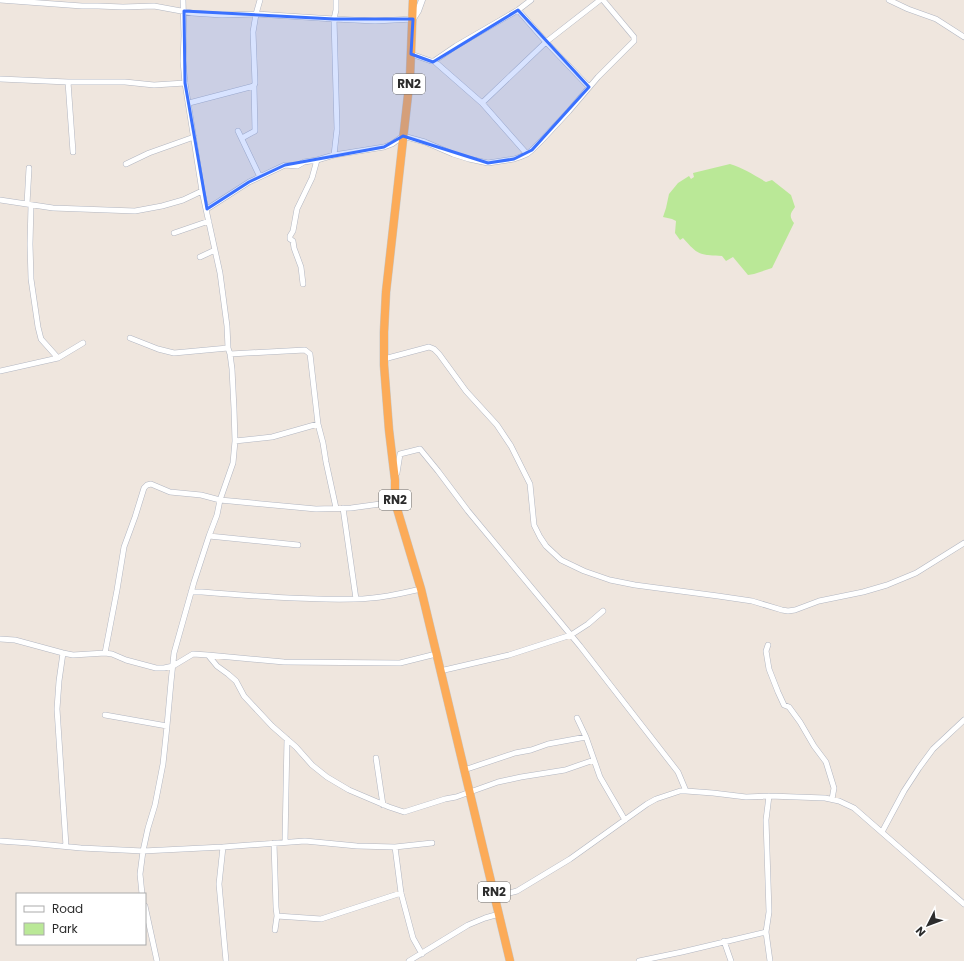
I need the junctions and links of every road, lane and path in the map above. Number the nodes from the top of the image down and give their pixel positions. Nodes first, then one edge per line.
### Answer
1 (0, 0) edge
2 (82, 0) edge
3 (183, 0) edge
4 (260, 0) edge
5 (336, 0) edge
6 (413, 0) edge
7 (422, 0) edge
8 (531, 0) edge
9 (601, 0) edge
10 (889, 0) edge
11 (82, 6) junction
12 (518, 10) junction
13 (184, 11) junction
14 (256, 14) junction
15 (413, 19) junction
16 (334, 20) junction
17 (964, 37) edge
18 (546, 42) junction
19 (411, 54) junction
20 (434, 61) junction
21 (0, 80) edge
22 (68, 82) junction
23 (185, 83) junction
24 (254, 86) junction
25 (589, 87) junction
26 (188, 103) junction
27 (482, 103) junction
28 (238, 131) dead end
29 (403, 136) junction
30 (194, 137) junction
31 (242, 138) junction
32 (73, 152) dead end
33 (334, 154) junction
34 (527, 154) junction
35 (317, 160) junction
36 (126, 164) dead end
37 (29, 168) dead end
38 (261, 176) junction
39 (202, 191) junction
40 (0, 200) edge
41 (29, 204) junction
42 (207, 209) junction
43 (209, 221) junction
44 (174, 233) dead end
45 (215, 250) junction
46 (200, 257) dead end
47 (303, 284) dead end
48 (130, 338) dead end
49 (83, 343) dead end
50 (228, 348) junction
51 (230, 354) junction
52 (58, 358) junction
53 (384, 359) junction
54 (0, 371) edge
55 (318, 424) junction
56 (235, 442) junction
57 (395, 480) junction
58 (220, 500) junction
59 (395, 502) junction
60 (336, 508) junction
61 (343, 508) junction
62 (209, 536) junction
63 (964, 542) edge
64 (298, 545) dead end
65 (421, 590) junction
66 (191, 592) junction
67 (356, 599) junction
68 (603, 611) dead end
69 (571, 635) junction
70 (0, 639) edge
71 (768, 645) dead end
72 (63, 653) junction
73 (104, 653) junction
74 (436, 654) junction
75 (208, 655) junction
76 (173, 666) junction
77 (440, 671) junction
78 (105, 715) dead end
79 (577, 718) dead end
80 (964, 720) edge
81 (167, 726) junction
82 (586, 737) junction
83 (287, 739) junction
84 (376, 758) dead end
85 (594, 760) junction
86 (464, 770) junction
87 (686, 791) junction
88 (470, 792) junction
89 (769, 796) junction
90 (832, 799) junction
91 (383, 805) junction
92 (625, 820) junction
93 (882, 832) junction
94 (0, 842) edge
95 (285, 842) junction
96 (274, 843) junction
97 (432, 843) dead end
98 (66, 846) junction
99 (223, 847) junction
100 (395, 847) junction
101 (143, 851) junction
102 (142, 893) edge
103 (401, 893) junction
104 (495, 897) junction
105 (964, 904) edge
106 (146, 911) edge
107 (499, 914) junction
108 (277, 916) junction
109 (275, 930) dead end
110 (766, 932) junction
111 (724, 941) junction
112 (422, 954) junction
113 (157, 961) edge
114 (226, 961) edge
115 (409, 961) edge
116 (510, 961) edge
117 (639, 961) edge
118 (731, 961) edge
119 (770, 961) edge

1 - 11 street
2 - 11 street
3 - 13 street
4 - 14 street
5 - 16 street
6 - 15 highway, RN2
7 - 15 street
8 - 12 street
9 - 18 street
9 - 25 street
10 - 17 street
11 - 13 street
12 - 18 street
12 - 20 street
13 - 14 street
13 - 23 street
14 - 16 street
14 - 24 street
15 - 16 street
15 - 19 highway, RN2
16 - 33 street
18 - 25 street
18 - 27 street
19 - 20 street
19 - 29 highway, RN2
20 - 27 street
21 - 22 street
22 - 23 street
22 - 32 street
23 - 26 street
24 - 26 street
24 - 31 street
25 - 34 street
26 - 30 street
27 - 34 street
28 - 31 street
29 - 33 street
29 - 34 street
29 - 53 highway, RN2
30 - 36 street
30 - 39 street
31 - 38 street
33 - 35 street
35 - 38 street
35 - 47 street
37 - 41 street
38 - 42 street
39 - 41 street
39 - 42 street
40 - 41 street
41 - 52 street
42 - 43 street
43 - 44 street
43 - 45 street
45 - 46 street
45 - 50 street
48 - 50 street
49 - 52 street
50 - 51 street
51 - 55 street
51 - 56 street
52 - 54 street
53 - 57 highway, RN2
53 - 63 street
55 - 56 street
55 - 60 street
56 - 58 street
57 - 59 highway, RN2
57 - 69 street
58 - 60 street
58 - 62 street
58 - 73 street
59 - 61 street
59 - 65 highway, RN2
60 - 61 street
61 - 67 street
62 - 64 street
62 - 66 street
65 - 67 street
65 - 74 highway, RN2
66 - 67 street
66 - 76 street
68 - 69 street
69 - 77 street
69 - 87 street
70 - 72 street
71 - 90 street
72 - 73 street
72 - 98 street
73 - 76 street
74 - 75 street
74 - 77 highway, RN2
75 - 76 street
75 - 83 street
76 - 81 street
77 - 86 highway, RN2
78 - 81 street
79 - 82 street
80 - 93 street
81 - 101 street
82 - 85 street
82 - 86 street
83 - 91 street
83 - 95 street
84 - 91 street
85 - 88 street
85 - 92 street
86 - 88 highway, RN2
87 - 89 street
87 - 92 street
88 - 91 street
88 - 104 highway, RN2
89 - 90 street
89 - 110 street
90 - 93 street
92 - 104 street
93 - 105 street
94 - 98 street
95 - 96 street
95 - 100 street
96 - 99 street
96 - 108 street
97 - 100 street
98 - 101 street
99 - 101 street
99 - 114 street
100 - 103 street
101 - 102 street
103 - 108 street
103 - 112 street
104 - 107 highway, RN2
106 - 113 street
107 - 112 street
107 - 116 highway, RN2
108 - 109 street
110 - 111 street
110 - 119 street
111 - 117 street
111 - 118 street
112 - 115 street

